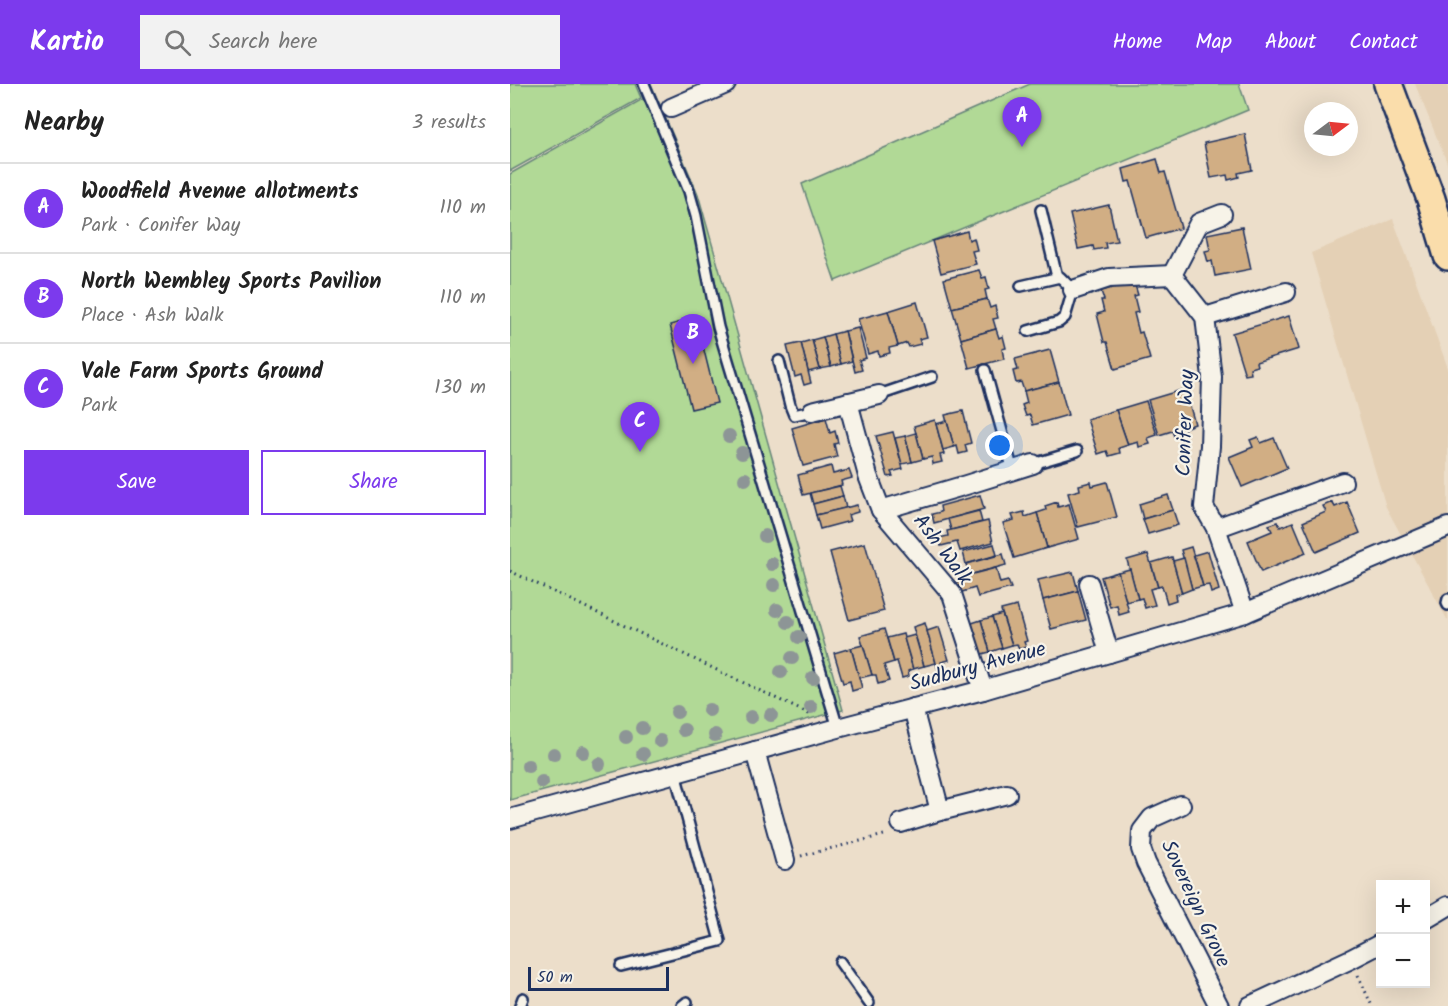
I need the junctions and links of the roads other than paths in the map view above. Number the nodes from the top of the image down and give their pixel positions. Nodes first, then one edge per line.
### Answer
1 (644, 84) edge
2 (726, 84) edge
3 (1388, 84) edge
4 (671, 108) dead end
5 (1041, 210) dead end
6 (1222, 214) dead end
7 (1448, 256) edge
8 (1172, 275) junction
9 (1057, 277) junction
10 (1021, 286) dead end
11 (1073, 290) junction
12 (1287, 292) dead end
13 (1205, 317) junction
14 (1028, 331) dead end
15 (778, 361) dead end
16 (985, 370) dead end
17 (932, 377) dead end
18 (879, 395) joint
19 (848, 402) junction
20 (812, 411) joint
21 (1077, 451) dead end
22 (1033, 465) joint
23 (1013, 471) junction
24 (1343, 482) dead end
25 (881, 510) junction
26 (1448, 527) edge
27 (1216, 528) junction
28 (1089, 584) dead end
29 (1448, 599) edge
30 (1448, 605) edge
31 (1245, 613) junction
32 (1108, 653) junction
33 (983, 690) junction
34 (913, 708) junction
35 (838, 728) junction
36 (755, 751) junction
37 (675, 773) junction
38 (1007, 794) dead end
39 (1181, 805) dead end
40 (940, 811) junction
41 (510, 819) edge
42 (901, 823) road end
43 (784, 860) road end
44 (1448, 906) edge
45 (1430, 916) edge
46 (1376, 946) edge
47 (840, 962) dead end
48 (621, 966) dead end
49 (868, 1003) dead end
50 (1219, 1006) edge
51 (1250, 1006) edge

1 - 35 lane
2 - 4 street
3 - 7 main road
5 - 9 lane
6 - 8 street
8 - 11 street
8 - 13 street
9 - 10 lane
9 - 11 lane
11 - 14 lane
12 - 13 street
13 - 27 street, Conifer Way
15 - 20 lane
16 - 23 lane
17 - 18 lane
18 - 19 street
19 - 20 street
19 - 25 street, Ash Walk
21 - 22 lane
22 - 23 street, Ash Walk
23 - 25 street, Ash Walk
24 - 27 street
25 - 33 street, Ash Walk
26 - 31 street, Sudbury Avenue
27 - 31 street, Conifer Way
28 - 32 street
29 - 30 lane
31 - 32 street, Sudbury Avenue
32 - 33 street, Sudbury Avenue
33 - 34 street, Sudbury Avenue
34 - 35 street, Sudbury Avenue
34 - 40 street
35 - 36 street, Sudbury Avenue
36 - 37 street, Sudbury Avenue
36 - 43 street
37 - 41 street, Sudbury Avenue
37 - 48 lane
38 - 40 street
39 - 50 street, Sovereign Grove
40 - 42 street
44 - 45 street
46 - 51 street
47 - 49 lane

